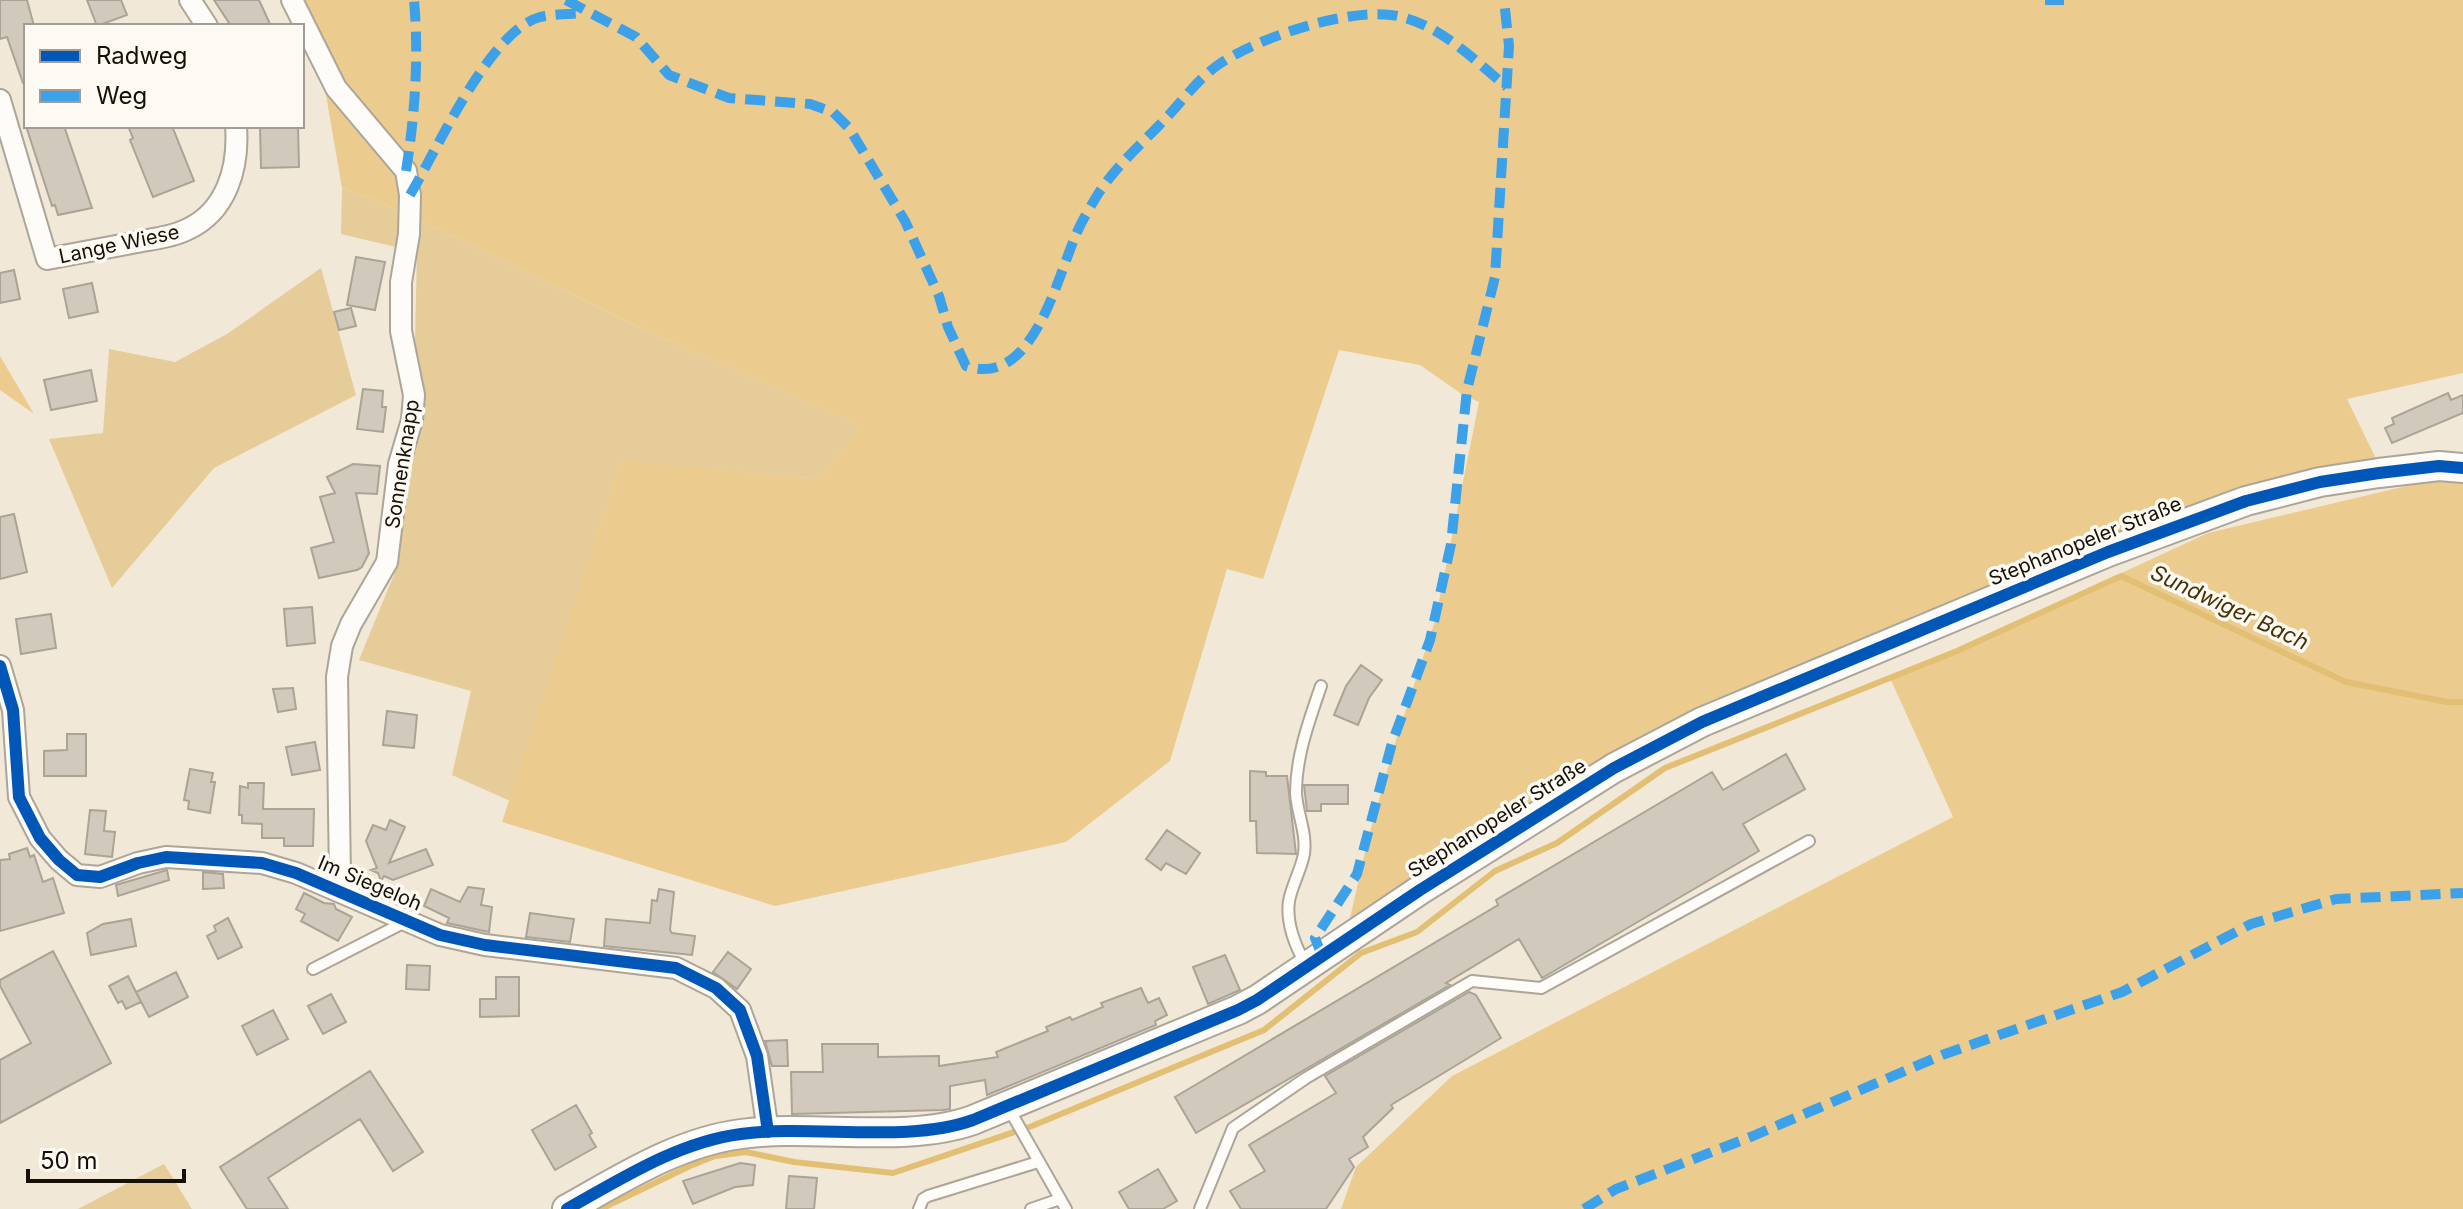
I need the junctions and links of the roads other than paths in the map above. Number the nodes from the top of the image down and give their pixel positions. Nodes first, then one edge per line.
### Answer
1 (190, 0) edge
2 (292, 0) edge
3 (206, 24) edge
4 (0, 100) edge
5 (236, 128) edge
6 (2463, 468) edge
7 (0, 666) edge
8 (1321, 686) dead end
9 (1809, 841) dead end
10 (337, 890) junction
11 (407, 921) junction
12 (1307, 966) junction
13 (313, 969) dead end
14 (1011, 1113) junction
15 (768, 1132) junction
16 (1038, 1162) junction
17 (1063, 1204) edge
18 (567, 1209) edge
19 (919, 1209) edge
20 (1031, 1209) edge
21 (1200, 1209) edge

1 - 3 street
2 - 10 street, Sonnenknapp
4 - 5 street, Lange Wiese
6 - 12 street, Stephanopeler Straße
7 - 10 street, Im Siegeloh
8 - 12 lane
9 - 21 lane
10 - 11 street, Im Siegeloh
11 - 13 lane
11 - 15 street, Im Siegeloh
12 - 14 street, Stephanopeler Straße
14 - 15 street, Stephanopeler Straße
14 - 16 lane
15 - 18 street, Stephanopeler Straße
16 - 17 lane
16 - 19 lane
17 - 20 lane

